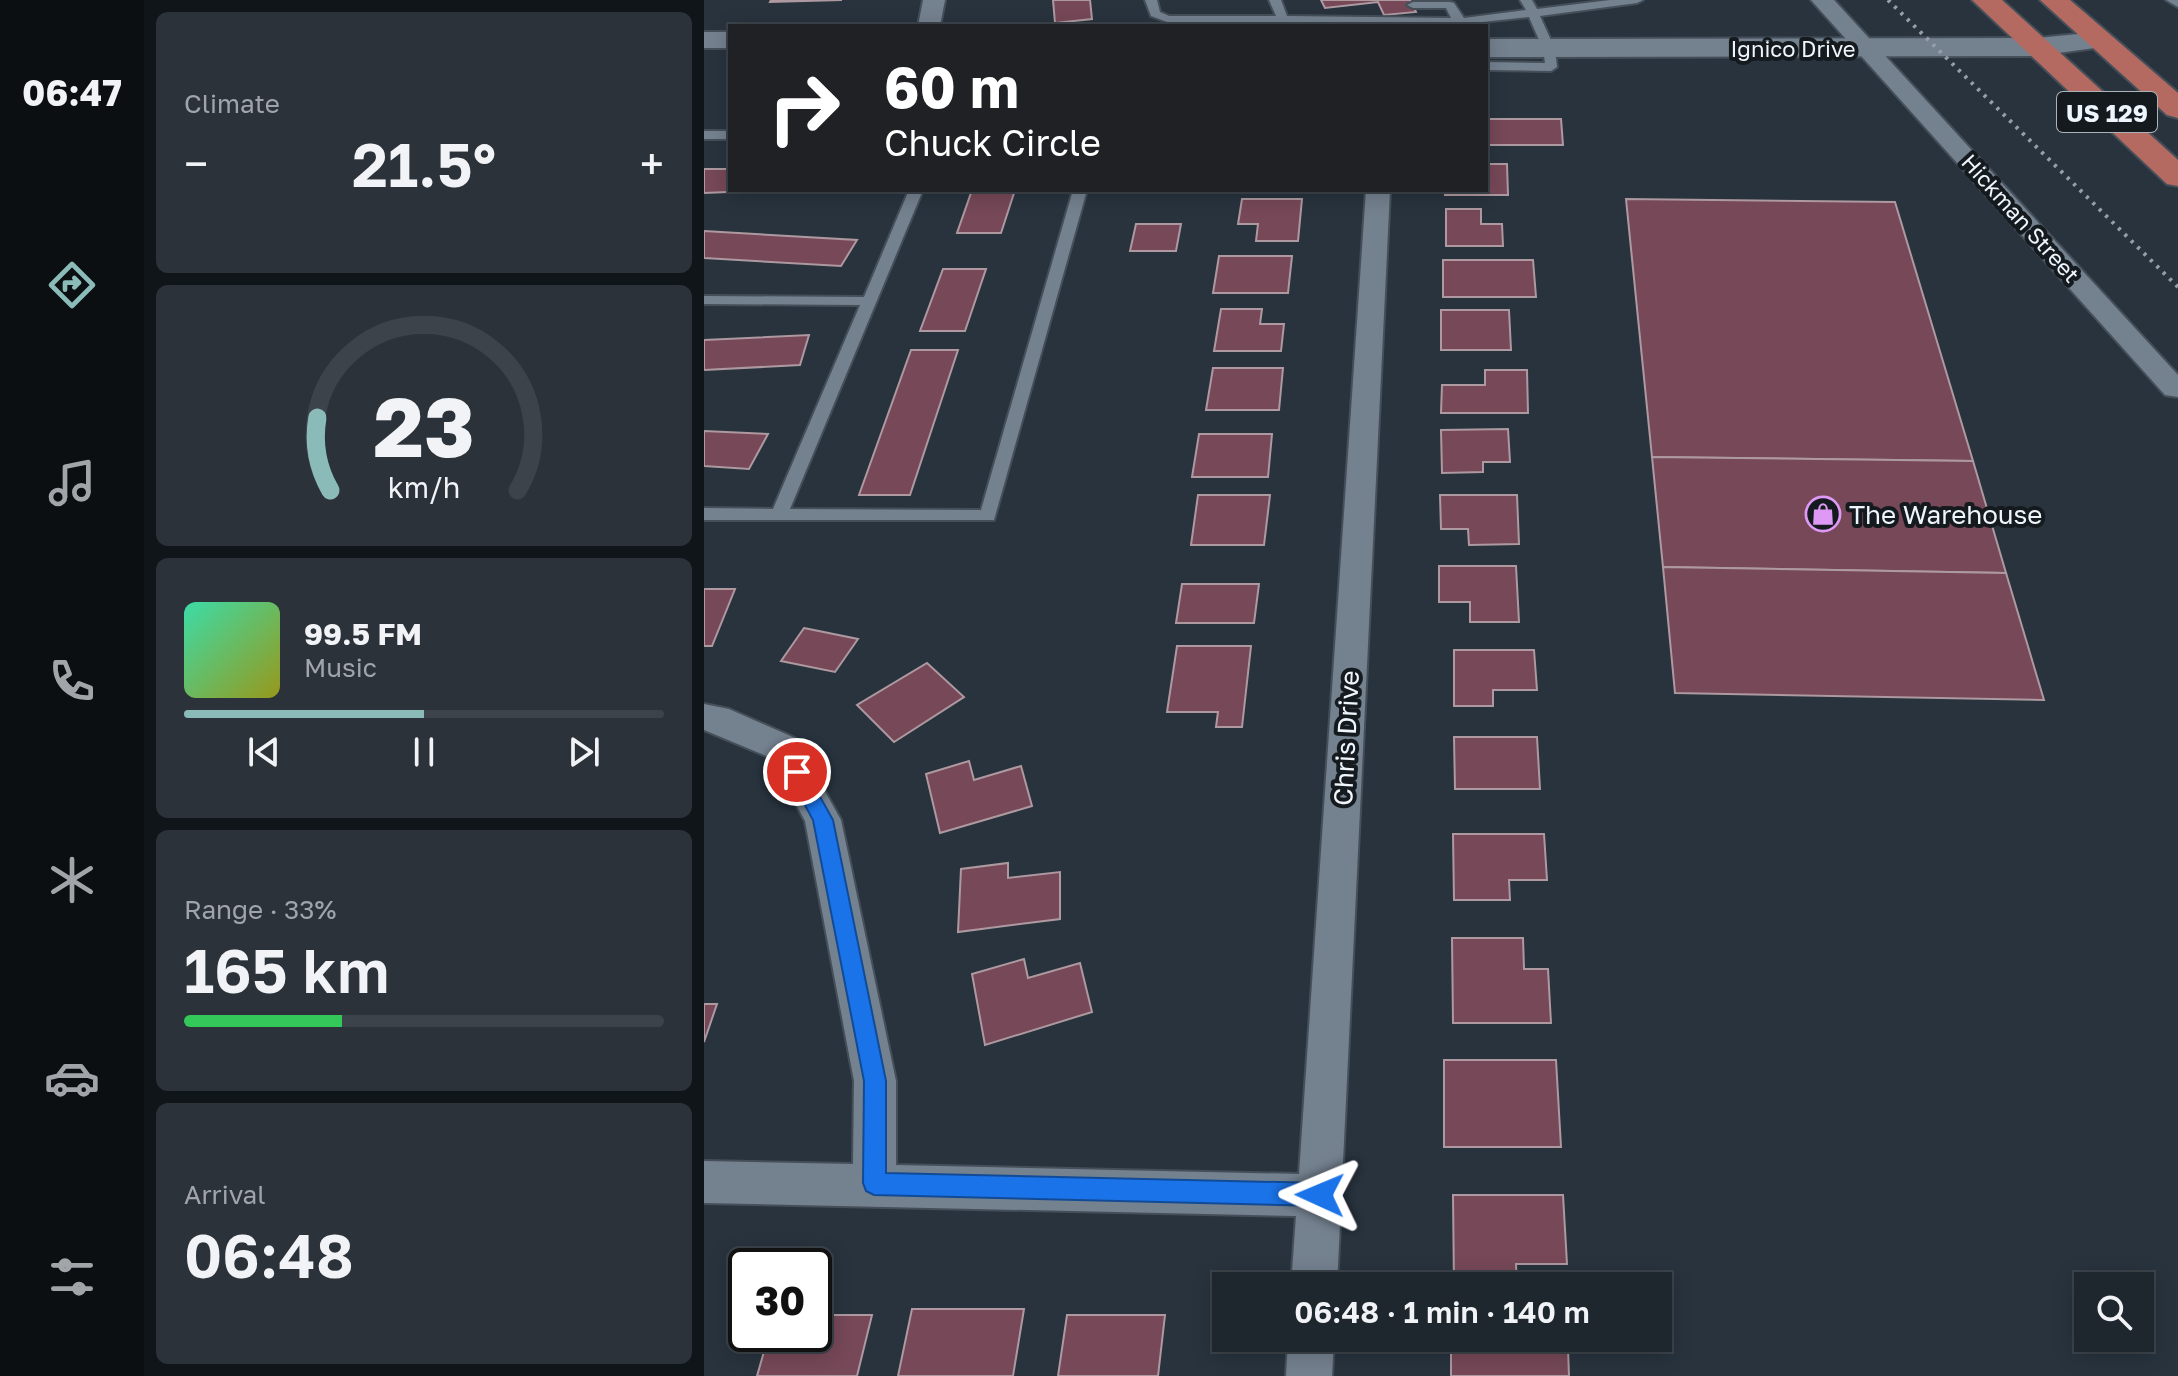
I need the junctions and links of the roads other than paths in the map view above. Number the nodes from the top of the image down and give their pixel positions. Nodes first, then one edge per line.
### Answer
1 (934, 0) edge
2 (1151, 0) edge
3 (1275, 0) edge
4 (1526, 0) edge
5 (1637, 0) edge
6 (1822, 0) edge
7 (1986, 0) edge
8 (2054, 0) edge
9 (1413, 5) dead end
10 (1381, 10) dead end
11 (1533, 13) junction
12 (1334, 20) junction
13 (1459, 21) junction
14 (1285, 23) edge
15 (929, 24) edge
16 (704, 40) edge
17 (728, 40) edge
18 (2099, 40) junction
19 (1866, 47) junction
20 (2037, 47) junction
21 (1488, 48) edge
22 (1549, 49) junction
23 (1488, 66) edge
24 (2178, 109) edge
25 (704, 135) edge
26 (728, 135) edge
27 (2178, 177) edge
28 (915, 192) edge
29 (1079, 192) edge
30 (1378, 192) edge
31 (704, 300) edge
32 (868, 301) junction
33 (2175, 389) dead end
34 (704, 514) edge
35 (779, 515) junction
36 (704, 717) edge
37 (704, 1182) edge
38 (874, 1183) junction
39 (1320, 1195) junction
40 (1315, 1272) edge
41 (1310, 1352) edge
42 (1309, 1376) edge

1 - 15 street
2 - 14 lane
3 - 14 lane
4 - 11 lane
5 - 11 lane
6 - 19 street, Hickman Street
7 - 20 main road, US 129
8 - 18 main road, US 129
9 - 13 lane
10 - 12 lane
11 - 13 lane
11 - 22 lane
12 - 13 lane
12 - 14 lane
16 - 17 street
18 - 20 street, Ignico Drive
18 - 24 main road, US 129
19 - 20 street, Ignico Drive
19 - 22 street, Ignico Drive
19 - 33 street, Hickman Street
20 - 27 main road, US 129
21 - 22 street, Ignico Drive
22 - 23 lane
25 - 26 lane
28 - 32 lane
29 - 35 lane
30 - 39 street, Chris Drive
31 - 32 lane
32 - 35 lane
34 - 35 lane
36 - 38 street
37 - 38 street
38 - 39 street
39 - 40 street, Chris Drive
41 - 42 street

